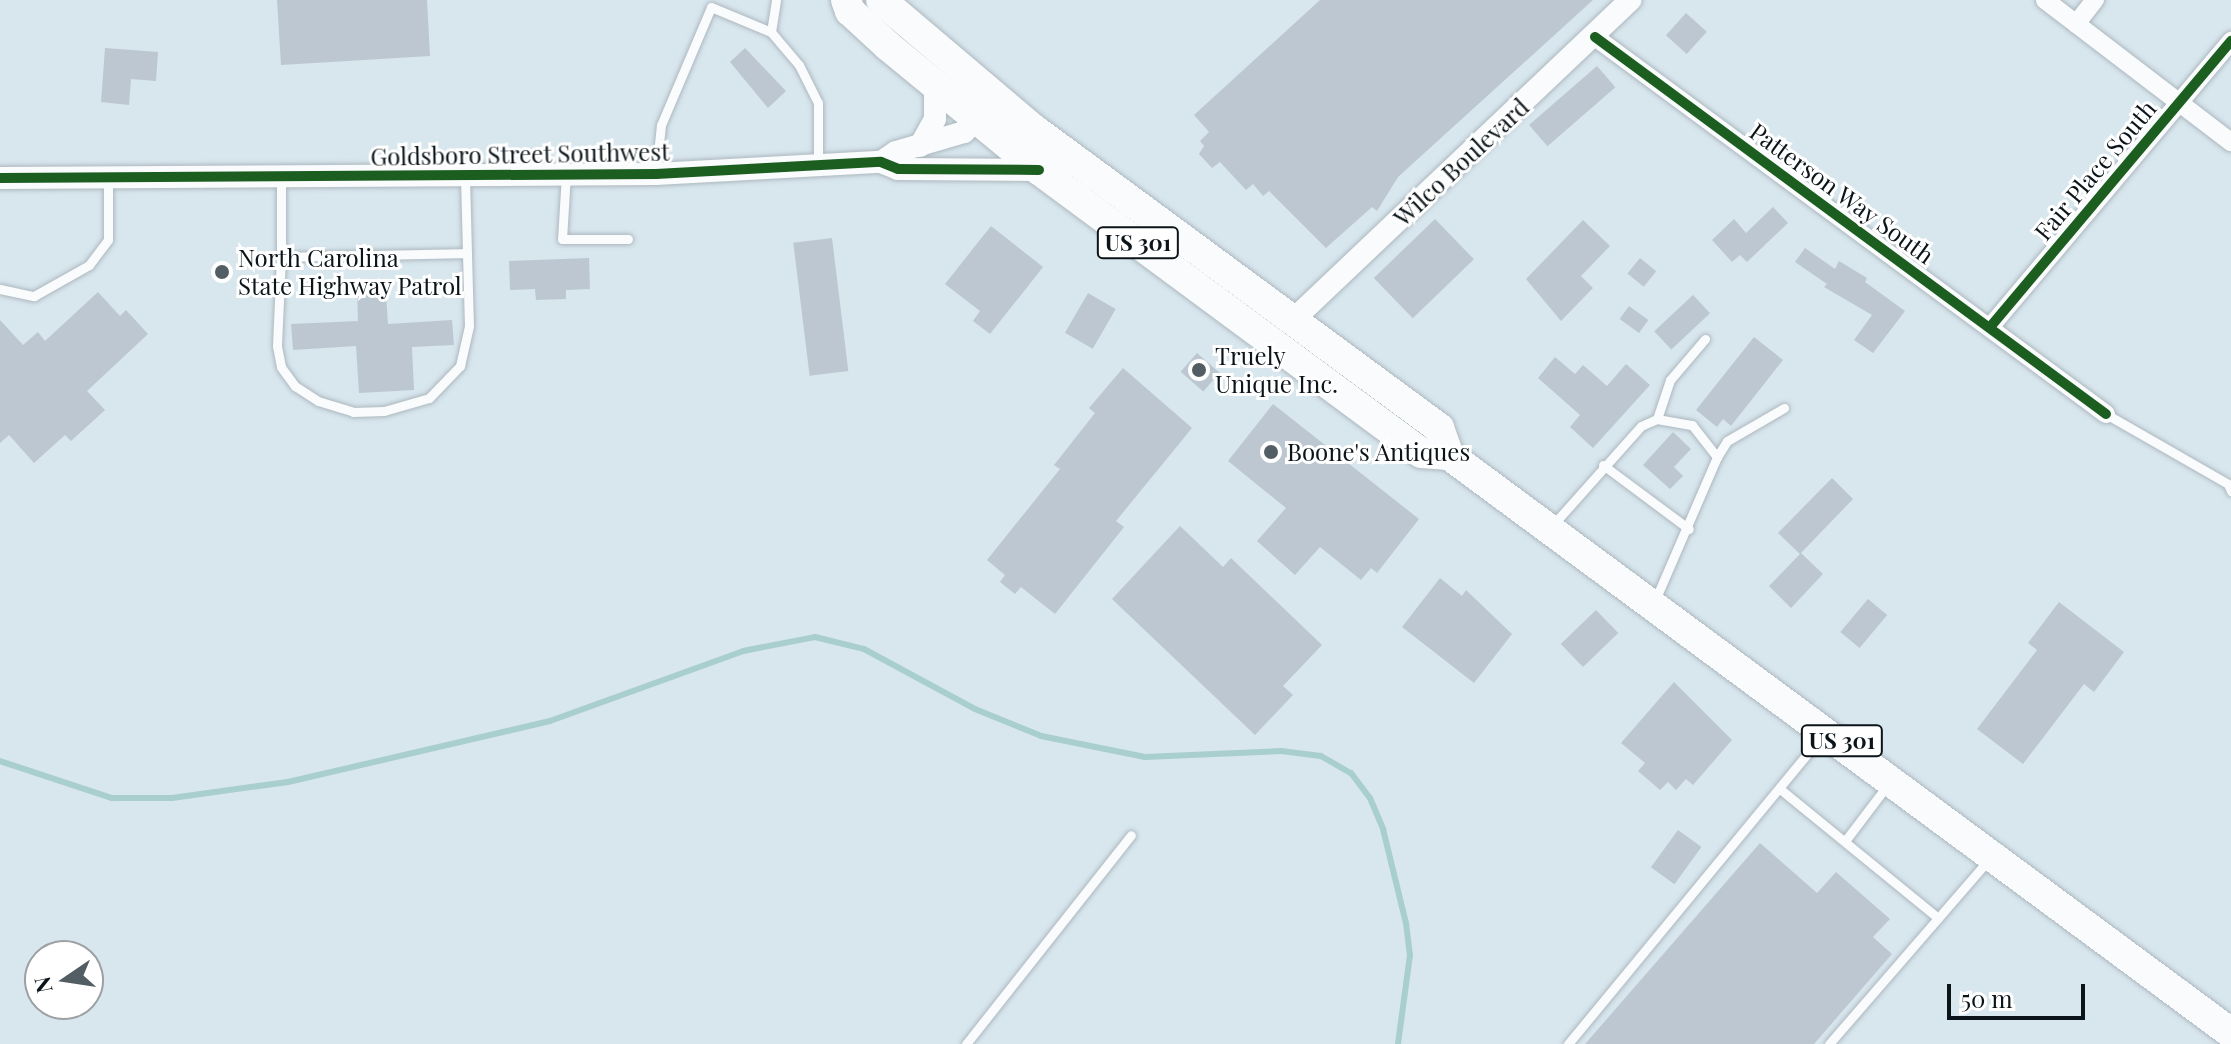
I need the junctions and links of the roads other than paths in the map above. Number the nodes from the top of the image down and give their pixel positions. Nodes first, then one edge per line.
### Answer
1 (776, 0) edge
2 (846, 0) edge
3 (881, 0) edge
4 (1630, 0) edge
5 (2045, 0) edge
6 (2095, 0) edge
7 (711, 4) edge
8 (2076, 24) junction
9 (771, 32) junction
10 (1595, 37) junction
11 (2231, 41) edge
12 (935, 88) junction
13 (2176, 102) junction
14 (986, 110) junction
15 (2231, 142) edge
16 (920, 146) junction
17 (881, 162) junction
18 (818, 164) junction
19 (1039, 170) junction
20 (566, 174) junction
21 (656, 174) junction
22 (465, 175) junction
23 (281, 176) junction
24 (108, 177) junction
25 (0, 178) edge
26 (628, 239) dead end
27 (467, 253) junction
28 (281, 257) junction
29 (0, 289) edge
30 (1291, 322) junction
31 (1991, 326) junction
32 (1705, 339) dead end
33 (1784, 408) dead end
34 (2106, 414) joint
35 (1657, 419) junction
36 (1449, 455) junction
37 (1717, 457) junction
38 (1603, 465) junction
39 (2230, 485) edge
40 (1549, 529) junction
41 (1689, 529) junction
42 (1652, 605) junction
43 (1827, 730) junction
44 (1892, 778) junction
45 (1780, 789) junction
46 (1131, 835) dead end
47 (1845, 841) junction
48 (1994, 854) junction
49 (1938, 918) junction
50 (2231, 1033) edge
51 (966, 1044) edge
52 (1568, 1044) edge
53 (1829, 1044) edge

1 - 9 lane
2 - 12 highway, US 301
3 - 14 highway, US 301
4 - 10 street, Wilco Boulevard
5 - 8 street
6 - 8 street
7 - 9 lane
7 - 21 lane
8 - 13 street
9 - 18 lane
10 - 30 street, Wilco Boulevard
10 - 31 street, Patterson Way South
11 - 13 street, Fair Place South
12 - 14 highway, US 301
12 - 16 street
13 - 15 street
13 - 31 street, Fair Place South
14 - 16 street, Goldsboro Street Southwest
14 - 19 highway, US 301
14 - 30 highway, US 301
16 - 17 street, Goldsboro Street Southwest
17 - 18 street, Goldsboro Street Southwest
17 - 19 street, Goldsboro Street Southwest
18 - 21 street, Goldsboro Street Southwest
19 - 36 highway, US 301
20 - 21 street, Goldsboro Street Southwest
20 - 22 street, Goldsboro Street Southwest
20 - 26 lane
22 - 23 street, Goldsboro Street Southwest
22 - 27 lane
23 - 24 street, Goldsboro Street Southwest
23 - 28 lane
24 - 25 street, Goldsboro Street Southwest
24 - 29 lane
27 - 28 lane
27 - 28 lane
30 - 36 highway, US 301
31 - 34 street, Patterson Way South
32 - 35 lane
33 - 37 lane
34 - 39 lane
35 - 37 lane
35 - 38 lane
36 - 40 highway, US 301
37 - 41 lane
38 - 40 lane
38 - 41 lane
40 - 42 highway, US 301
41 - 42 lane
42 - 43 highway, US 301
43 - 44 highway, US 301
43 - 45 lane
44 - 47 lane
44 - 48 highway, US 301
45 - 47 lane
45 - 52 lane
46 - 51 lane
47 - 49 lane
48 - 49 lane
48 - 50 highway, US 301
49 - 53 lane

